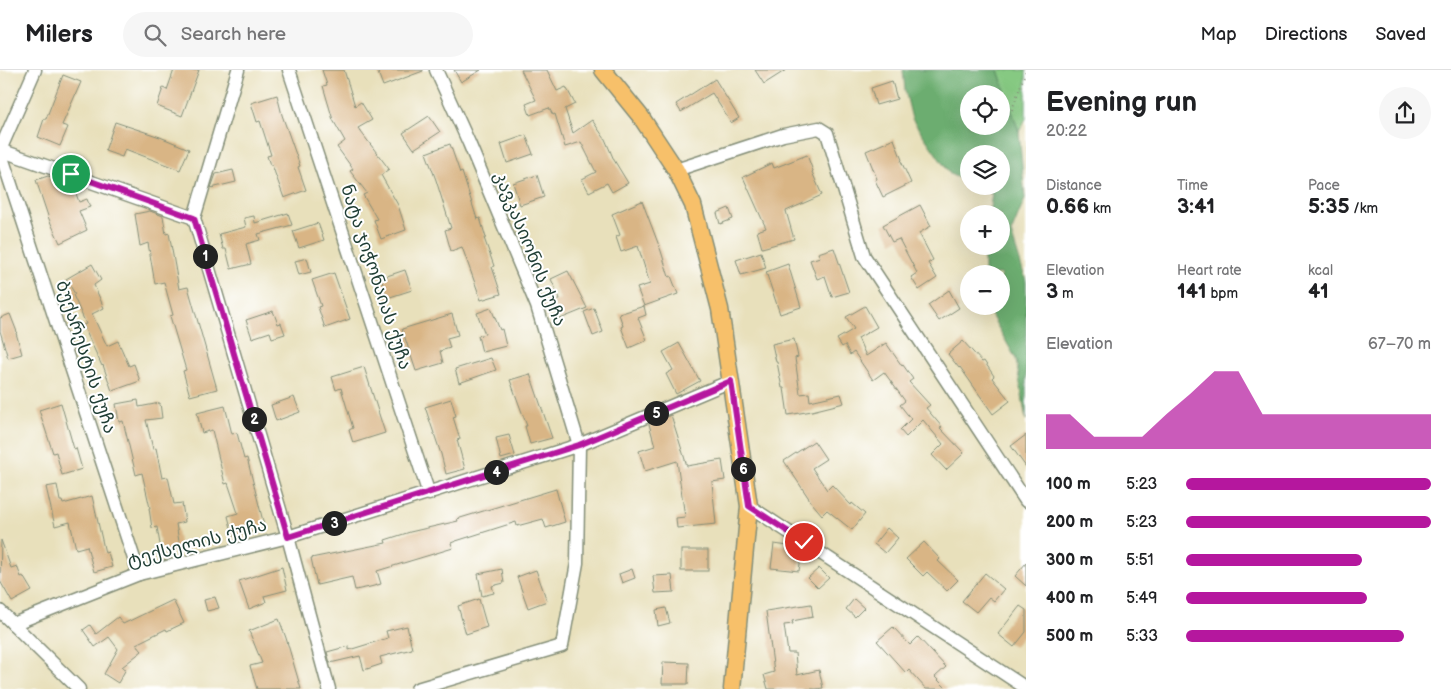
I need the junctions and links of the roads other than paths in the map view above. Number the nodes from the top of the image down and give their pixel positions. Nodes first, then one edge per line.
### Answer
1 (35, 70) edge
2 (238, 70) edge
3 (289, 70) edge
4 (436, 70) edge
5 (603, 70) edge
6 (0, 150) edge
7 (676, 170) junction
8 (194, 218) junction
9 (731, 381) junction
10 (579, 445) junction
11 (429, 494) junction
12 (1026, 501) edge
13 (749, 506) junction
14 (288, 537) junction
15 (139, 574) junction
16 (0, 611) edge
17 (13, 624) junction
18 (1026, 688) edge
19 (79, 689) edge
20 (328, 689) edge
21 (418, 689) edge
22 (732, 689) edge

1 - 6 street
2 - 8 street
3 - 11 street, ნატა ჯიჭონაიას ქუჩა
4 - 10 street, კავკასიონის ქუჩა
5 - 7 main road
6 - 8 street
6 - 15 street, ბუქარესტის ქუჩა
7 - 9 main road
7 - 12 street
8 - 14 street
9 - 10 street, ტექსელის ქუჩა
9 - 13 main road
10 - 11 street, ტექსელის ქუჩა
10 - 21 street, კავკასიონის ქუჩა
11 - 14 street, ტექსელის ქუჩა
13 - 18 street
13 - 22 main road
14 - 15 street, ტექსელის ქუჩა
14 - 20 street
15 - 17 street, ტექსელის ქუჩა
16 - 17 street
17 - 19 street

